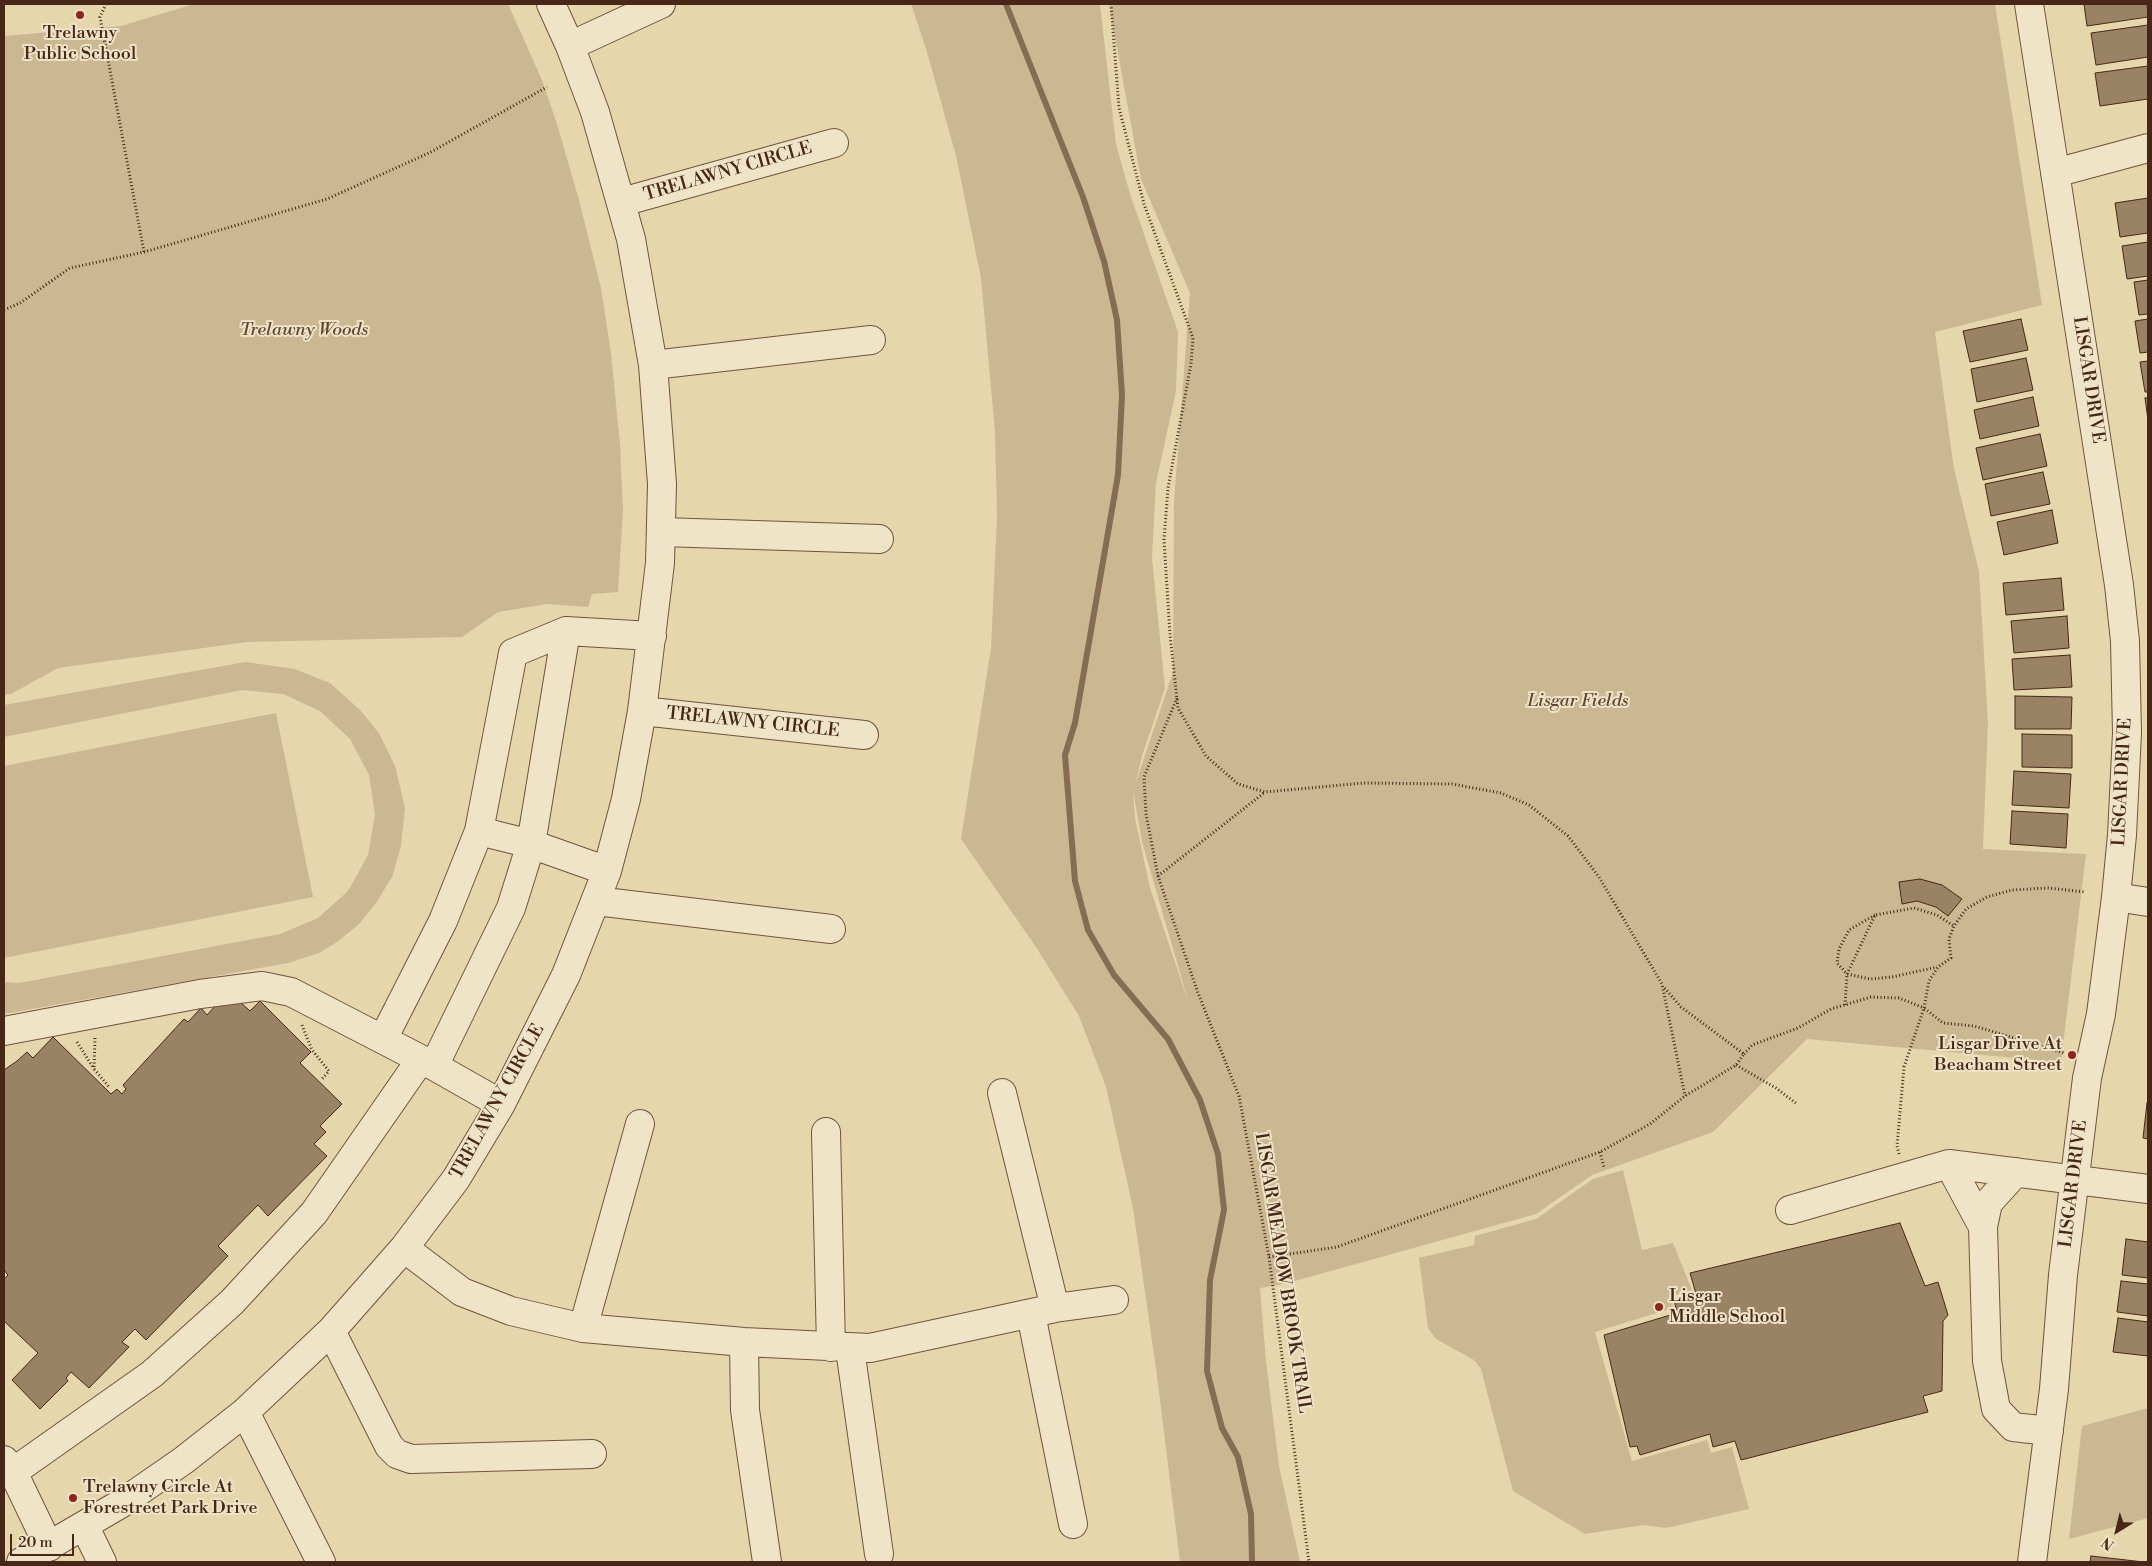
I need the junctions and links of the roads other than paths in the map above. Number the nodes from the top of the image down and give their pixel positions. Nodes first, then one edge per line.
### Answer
1 (551, 4) edge
2 (662, 4) edge
3 (2029, 4) edge
4 (570, 46) junction
5 (834, 143) dead end
6 (2148, 148) edge
7 (2055, 173) junction
8 (622, 202) junction
9 (871, 340) dead end
10 (653, 365) junction
11 (662, 532) junction
12 (880, 538) dead end
13 (566, 630) junction
14 (652, 636) junction
15 (2137, 640) edge
16 (642, 712) junction
17 (864, 735) dead end
18 (479, 831) junction
19 (531, 844) junction
20 (607, 871) junction
21 (2116, 897) junction
22 (596, 901) junction
23 (2148, 902) edge
24 (830, 929) dead end
25 (4, 1031) edge
26 (383, 1039) junction
27 (428, 1062) junction
28 (1002, 1093) dead end
29 (501, 1104) junction
30 (640, 1124) dead end
31 (826, 1132) dead end
32 (1949, 1164) junction
33 (2016, 1172) junction
34 (2074, 1180) junction
35 (2148, 1189) edge
36 (1790, 1210) dead end
37 (1983, 1227) junction
38 (404, 1248) junction
39 (1114, 1300) dead end
40 (1043, 1311) junction
41 (583, 1328) junction
42 (331, 1331) junction
43 (744, 1342) junction
44 (841, 1348) junction
45 (245, 1412) junction
46 (2048, 1431) junction
47 (592, 1454) dead end
48 (9, 1466) edge
49 (1073, 1524) dead end
50 (85, 1527) junction
51 (49, 1547) junction
52 (879, 1554) dead end
53 (21, 1562) edge
54 (102, 1562) edge
55 (321, 1562) edge
56 (767, 1562) edge
57 (2032, 1562) edge

1 - 4 street, TRELAWNY CIRCLE
2 - 4 street
3 - 7 street, LISGAR DRIVE
4 - 8 street, TRELAWNY CIRCLE
5 - 8 street, TRELAWNY CIRCLE
6 - 7 street
7 - 15 street, LISGAR DRIVE
8 - 10 street, TRELAWNY CIRCLE
9 - 10 street
10 - 11 street, TRELAWNY CIRCLE
11 - 12 street
11 - 14 street, TRELAWNY CIRCLE
13 - 14 street
13 - 18 street
13 - 19 street
14 - 16 street, TRELAWNY CIRCLE
15 - 21 street, LISGAR DRIVE
16 - 17 street, TRELAWNY CIRCLE
16 - 20 street, TRELAWNY CIRCLE
18 - 19 street
18 - 26 street
19 - 20 street
19 - 27 street
20 - 22 street, TRELAWNY CIRCLE
21 - 23 street
21 - 34 street, LISGAR DRIVE
22 - 24 street
22 - 29 street, TRELAWNY CIRCLE
25 - 26 street
26 - 27 street
27 - 29 street
27 - 48 street
28 - 40 street
29 - 38 street, TRELAWNY CIRCLE
30 - 41 street
31 - 44 street
32 - 33 street
32 - 36 street
32 - 37 street
33 - 34 street
33 - 37 street
34 - 35 street
34 - 46 street, LISGAR DRIVE
37 - 46 street
38 - 41 street
38 - 42 street, TRELAWNY CIRCLE
39 - 40 street
40 - 44 street
40 - 49 street
41 - 43 street
42 - 45 street, TRELAWNY CIRCLE
42 - 47 street
43 - 44 street
43 - 56 street
44 - 52 street
45 - 50 street, TRELAWNY CIRCLE
45 - 55 street
46 - 57 street, LISGAR DRIVE
48 - 51 street
50 - 51 street, TRELAWNY CIRCLE
50 - 54 street
51 - 53 street, TRELAWNY CIRCLE

